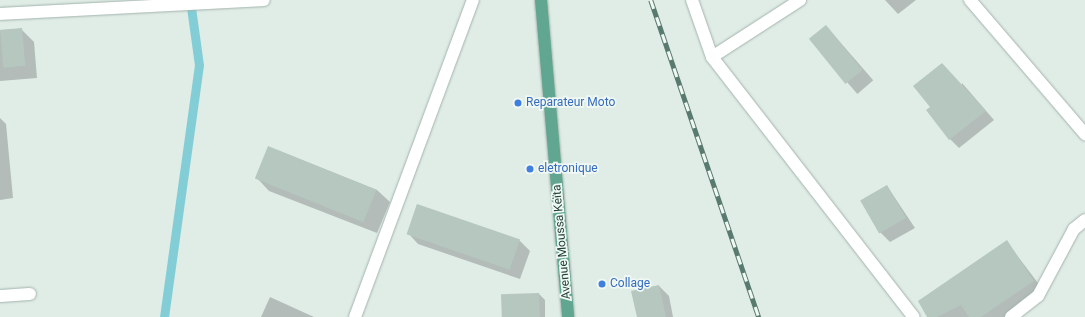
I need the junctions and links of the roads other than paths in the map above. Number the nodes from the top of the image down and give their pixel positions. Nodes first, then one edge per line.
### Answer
1 (264, 0) edge
2 (473, 0) edge
3 (541, 0) edge
4 (692, 0) edge
5 (800, 0) edge
6 (970, 0) edge
7 (0, 14) edge
8 (712, 57) junction
9 (1085, 134) edge
10 (1085, 220) edge
11 (30, 294) dead end
12 (0, 296) edge
13 (356, 316) edge
14 (568, 317) edge
15 (914, 317) edge
16 (1012, 317) edge

1 - 7 street
2 - 13 street
3 - 14 main road, Avenue Moussa Keïta
4 - 8 street
5 - 8 street
6 - 9 street
8 - 15 street
10 - 16 street
11 - 12 street

